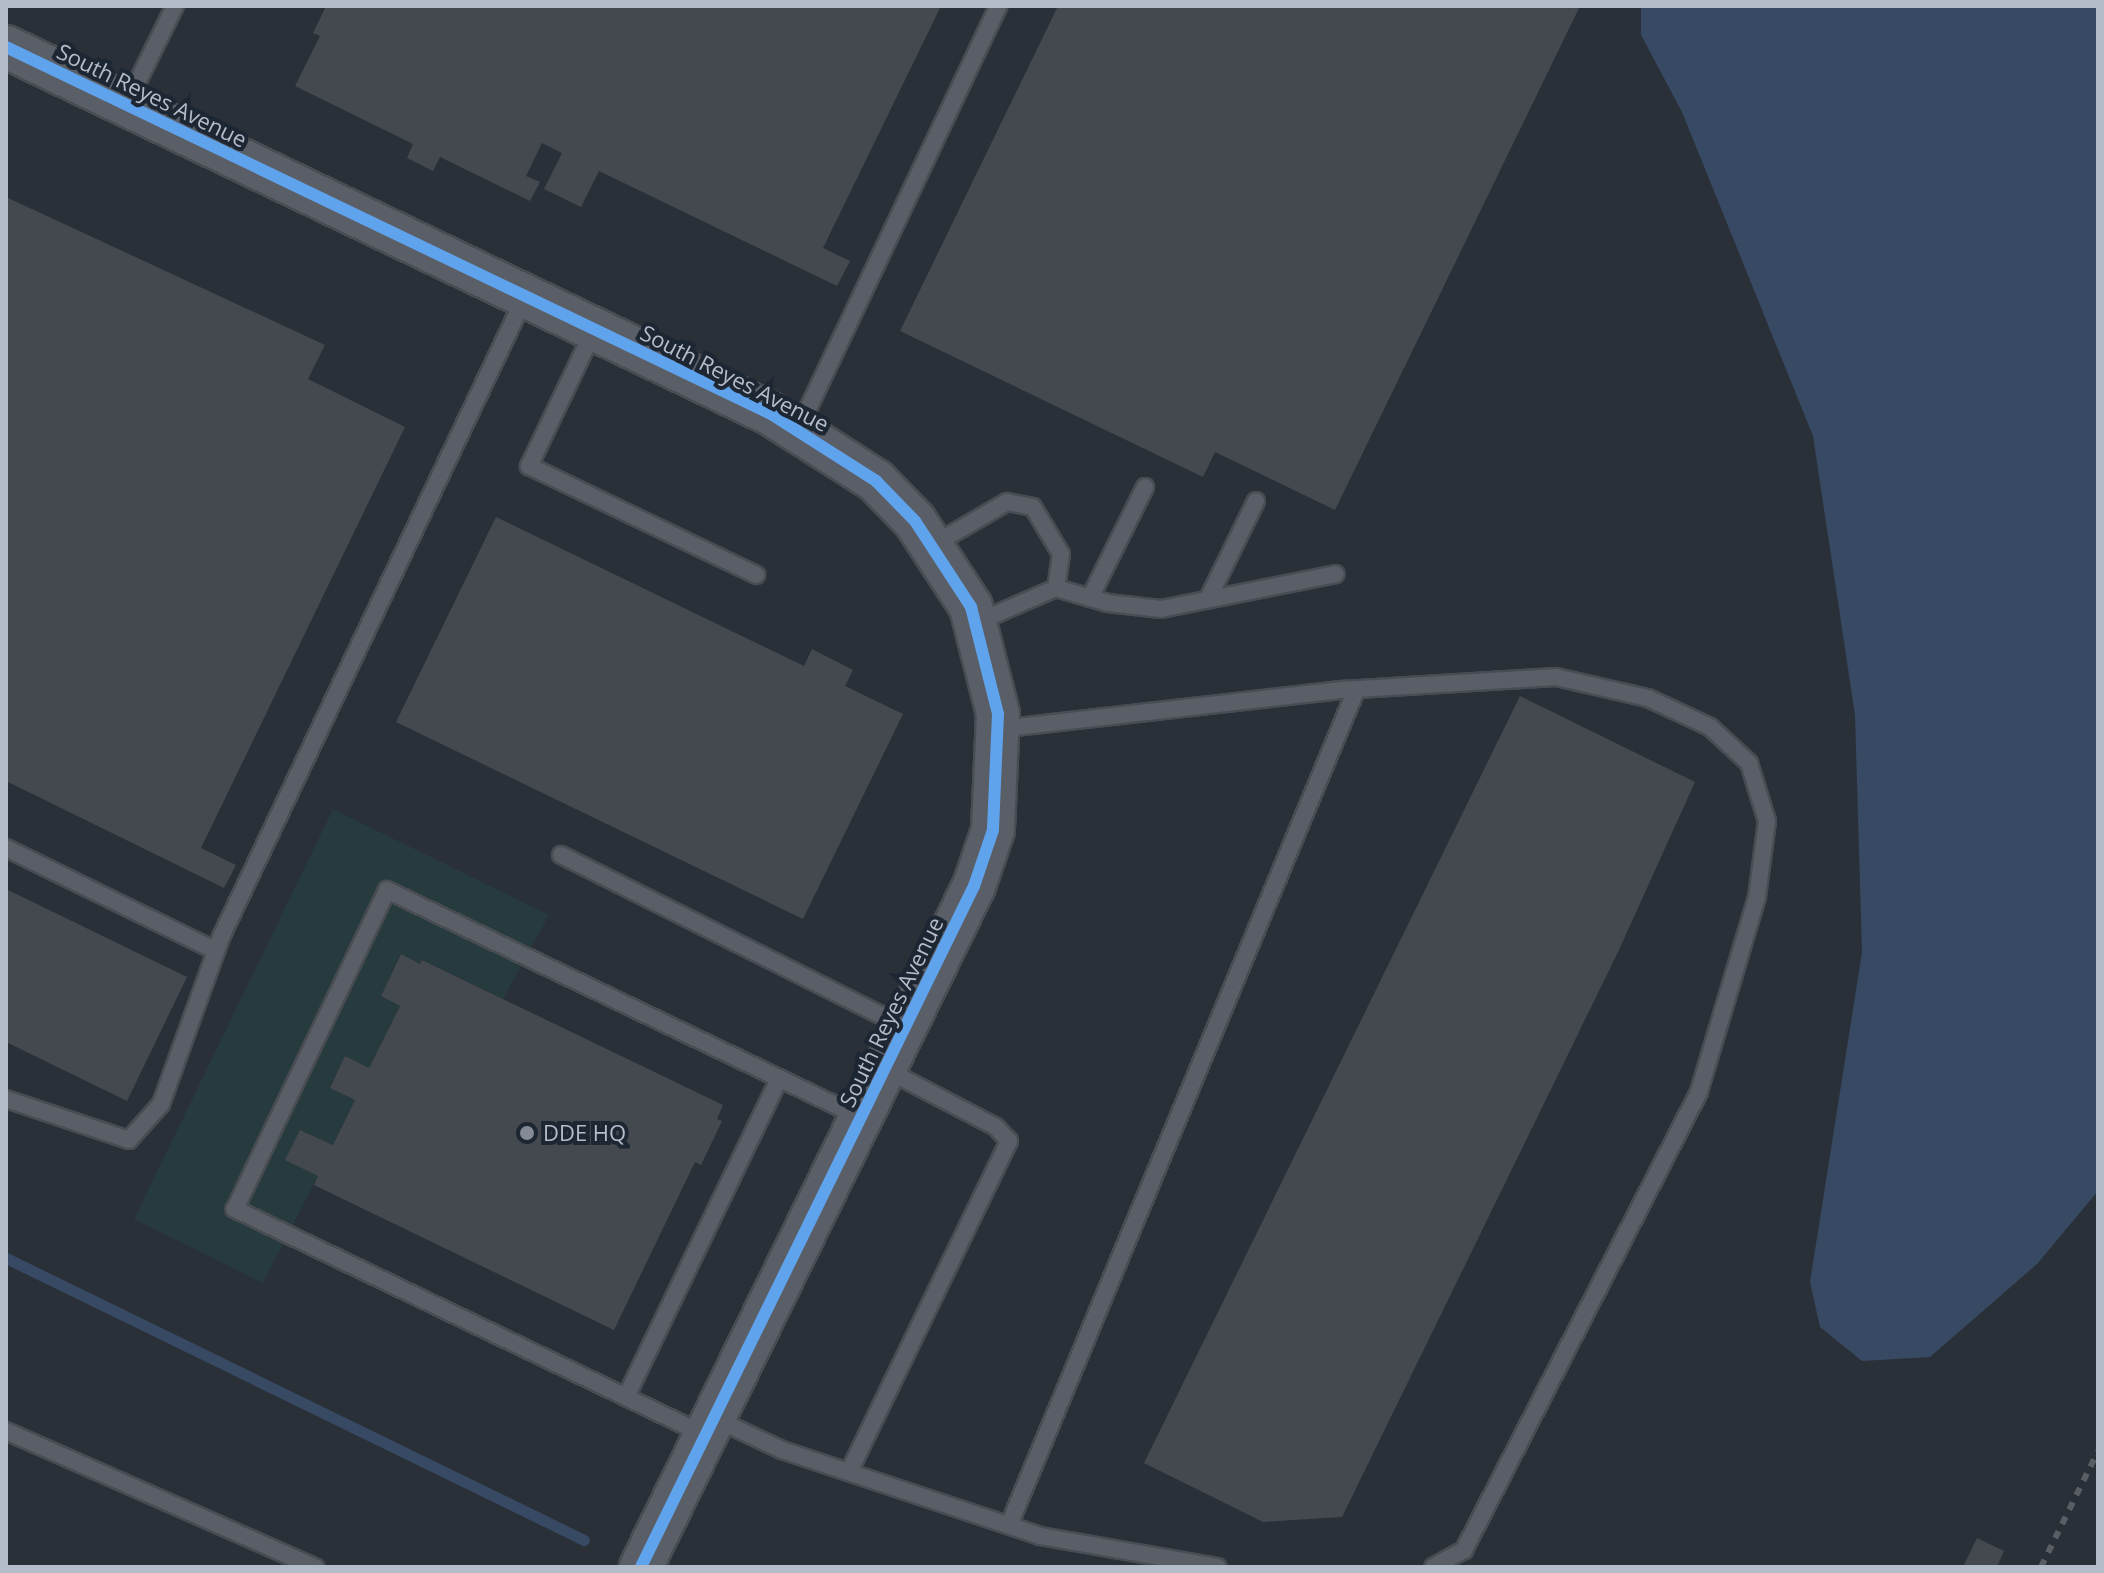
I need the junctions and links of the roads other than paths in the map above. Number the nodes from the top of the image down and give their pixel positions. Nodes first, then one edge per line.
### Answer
1 (175, 6) edge
2 (998, 6) edge
3 (6, 47) edge
4 (126, 105) junction
5 (526, 296) junction
6 (595, 329) junction
7 (798, 430) junction
8 (1145, 487) dead end
9 (1256, 501) dead end
10 (933, 545) junction
11 (1336, 574) dead end
12 (756, 575) dead end
13 (1056, 588) junction
14 (1090, 598) junction
15 (1208, 599) junction
16 (976, 623) junction
17 (1356, 690) junction
18 (998, 729) junction
19 (6, 848) edge
20 (561, 855) dead end
21 (216, 951) junction
22 (905, 1028) junction
23 (885, 1069) junction
24 (779, 1079) junction
25 (6, 1099) edge
26 (862, 1117) junction
27 (626, 1397) junction
28 (710, 1427) junction
29 (6, 1431) edge
30 (849, 1472) junction
31 (1009, 1525) junction
32 (315, 1567) edge
33 (641, 1567) edge
34 (1217, 1567) edge
35 (1433, 1567) edge

1 - 4 lane
2 - 7 lane
3 - 4 street, South Reyes Avenue
4 - 5 street, South Reyes Avenue
5 - 6 street, South Reyes Avenue
5 - 21 lane
6 - 7 street, South Reyes Avenue
6 - 12 lane
7 - 10 street, South Reyes Avenue
8 - 14 lane
9 - 15 lane
10 - 13 lane
10 - 16 street, South Reyes Avenue
11 - 15 lane
13 - 14 lane
13 - 16 lane
14 - 15 lane
16 - 18 street, South Reyes Avenue
17 - 18 lane
17 - 31 lane
17 - 35 lane
18 - 22 street, South Reyes Avenue
19 - 21 lane
20 - 22 lane
21 - 25 lane
22 - 23 street, South Reyes Avenue
23 - 26 street, South Reyes Avenue
23 - 30 lane
24 - 26 lane
24 - 27 lane
24 - 27 lane
26 - 28 street, South Reyes Avenue
27 - 28 lane
28 - 30 lane
28 - 33 street, South Reyes Avenue
29 - 32 lane
30 - 31 lane
31 - 34 lane

